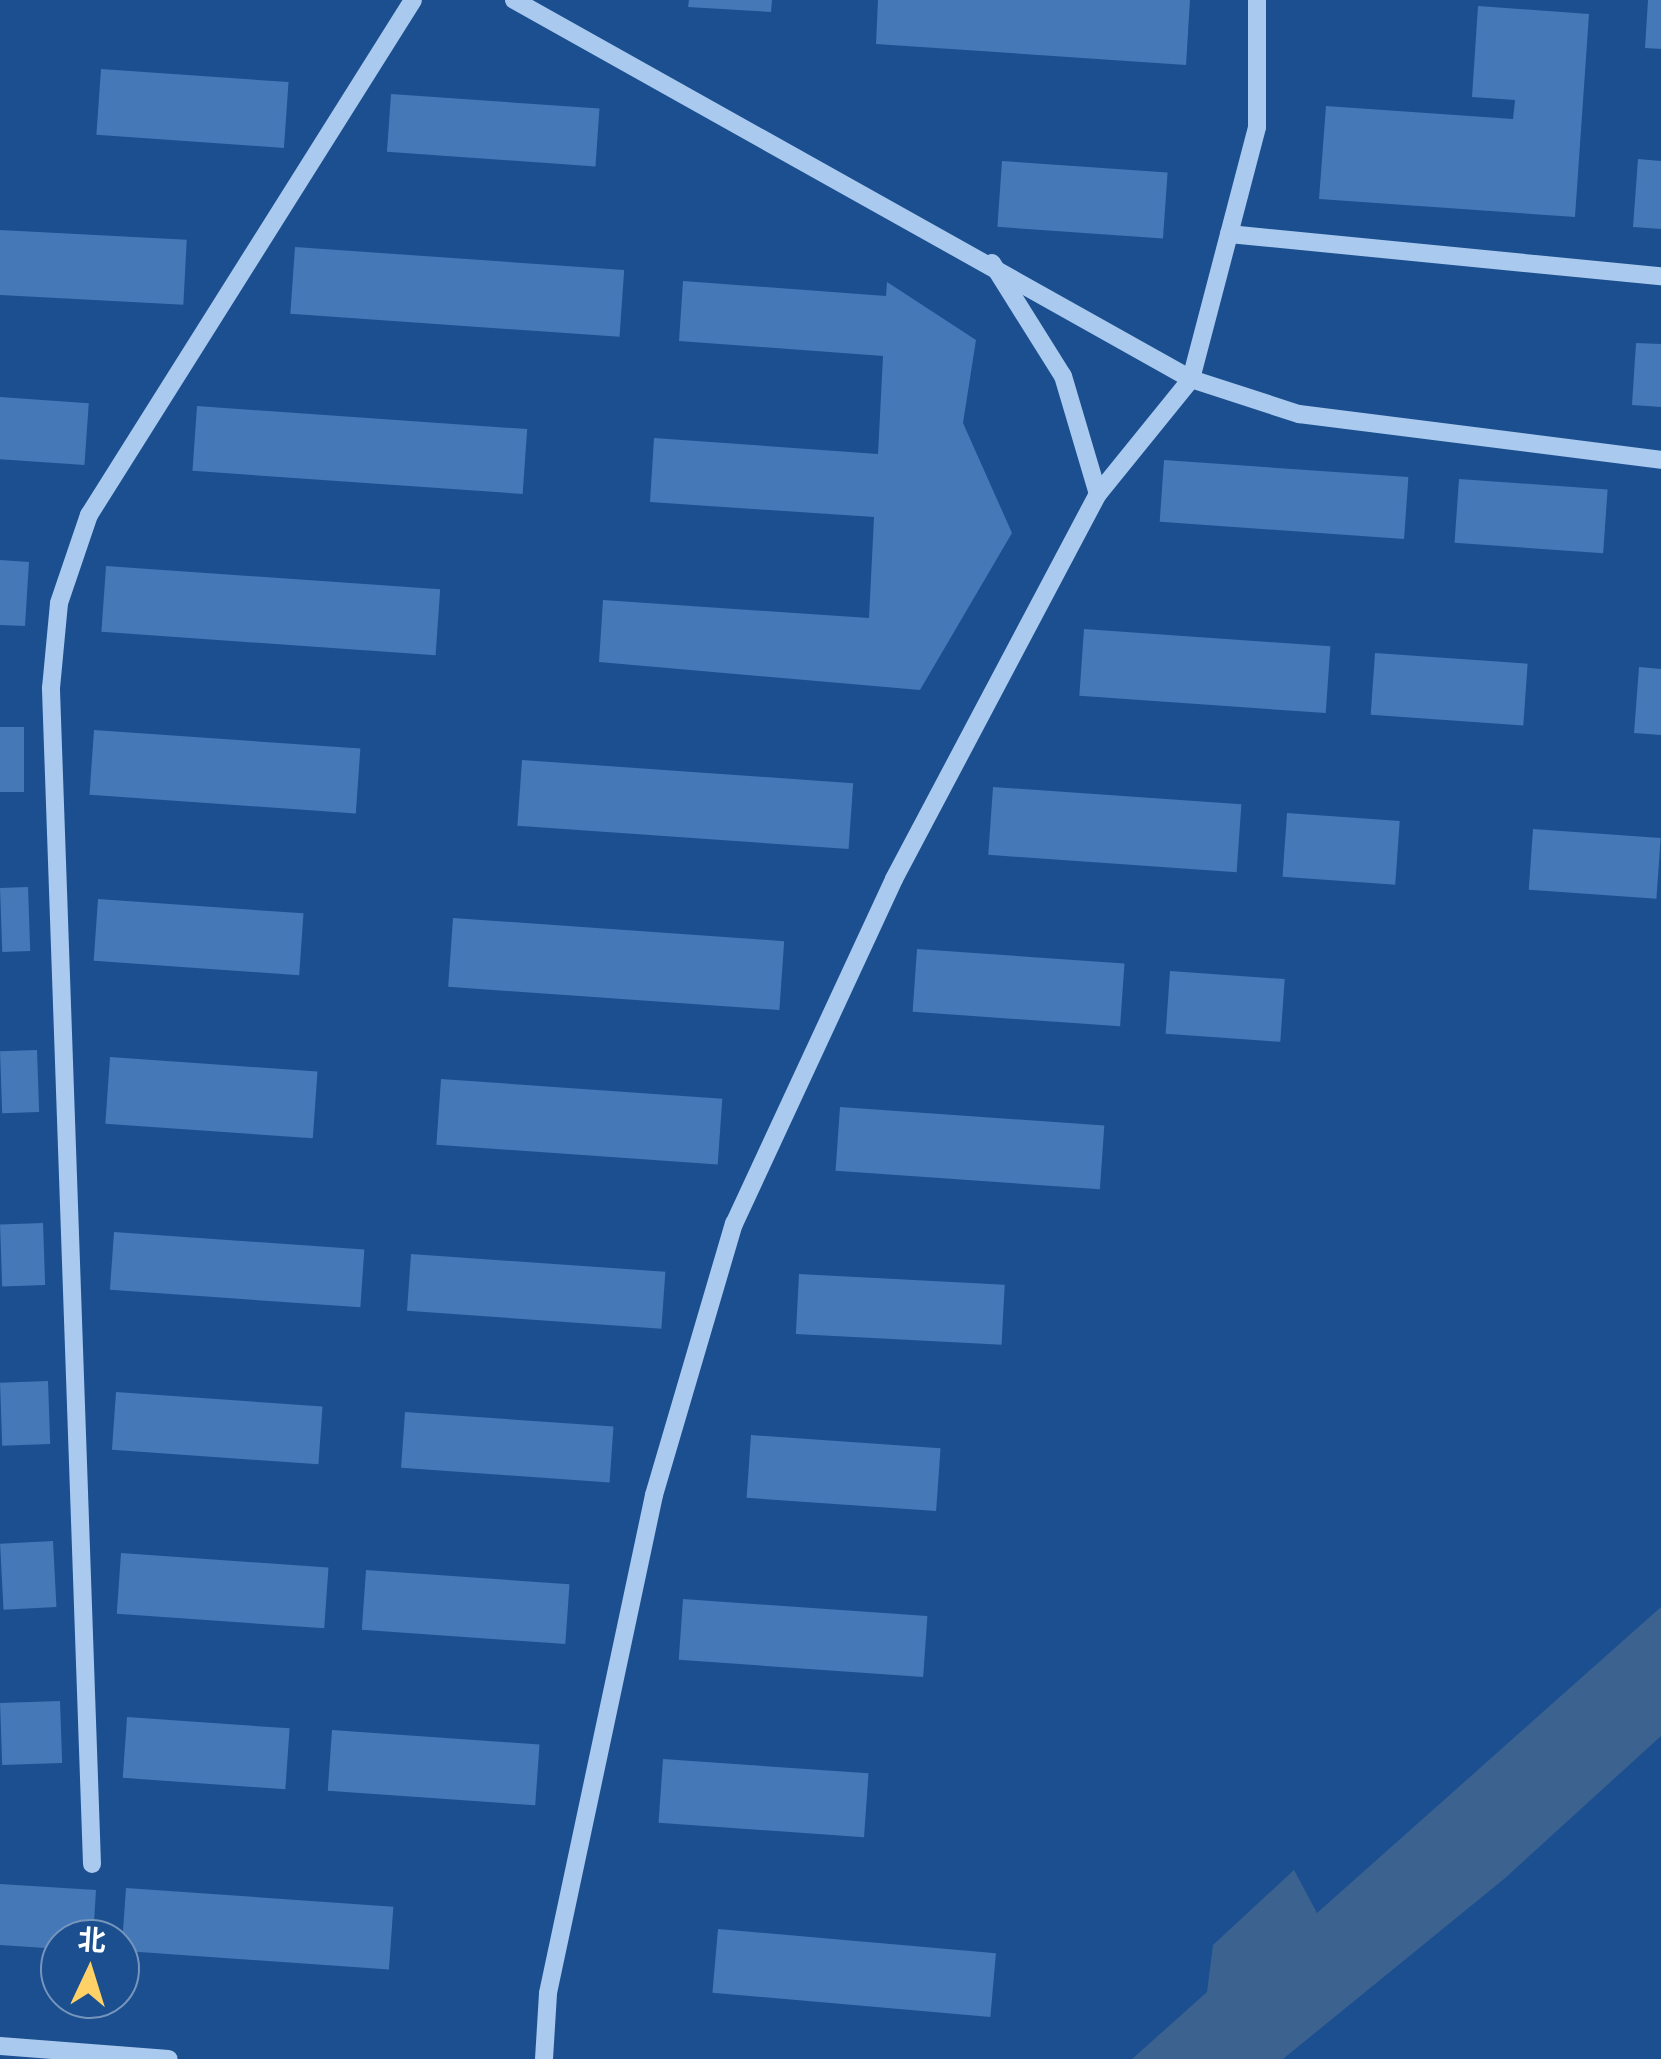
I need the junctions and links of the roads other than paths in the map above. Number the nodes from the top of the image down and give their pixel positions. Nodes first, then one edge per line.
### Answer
1 (413, 0) edge
2 (514, 0) edge
3 (1257, 0) edge
4 (1229, 234) junction
5 (989, 258) junction
6 (1661, 276) edge
7 (1191, 378) junction
8 (1661, 460) edge
9 (1098, 494) junction
10 (92, 1864) dead end
11 (0, 2046) edge
12 (169, 2059) edge
13 (544, 2059) edge

1 - 10 street
2 - 5 street
3 - 4 street
4 - 6 street
4 - 7 street
5 - 7 street
5 - 9 street
7 - 8 street
7 - 9 street
9 - 13 street
11 - 12 street

